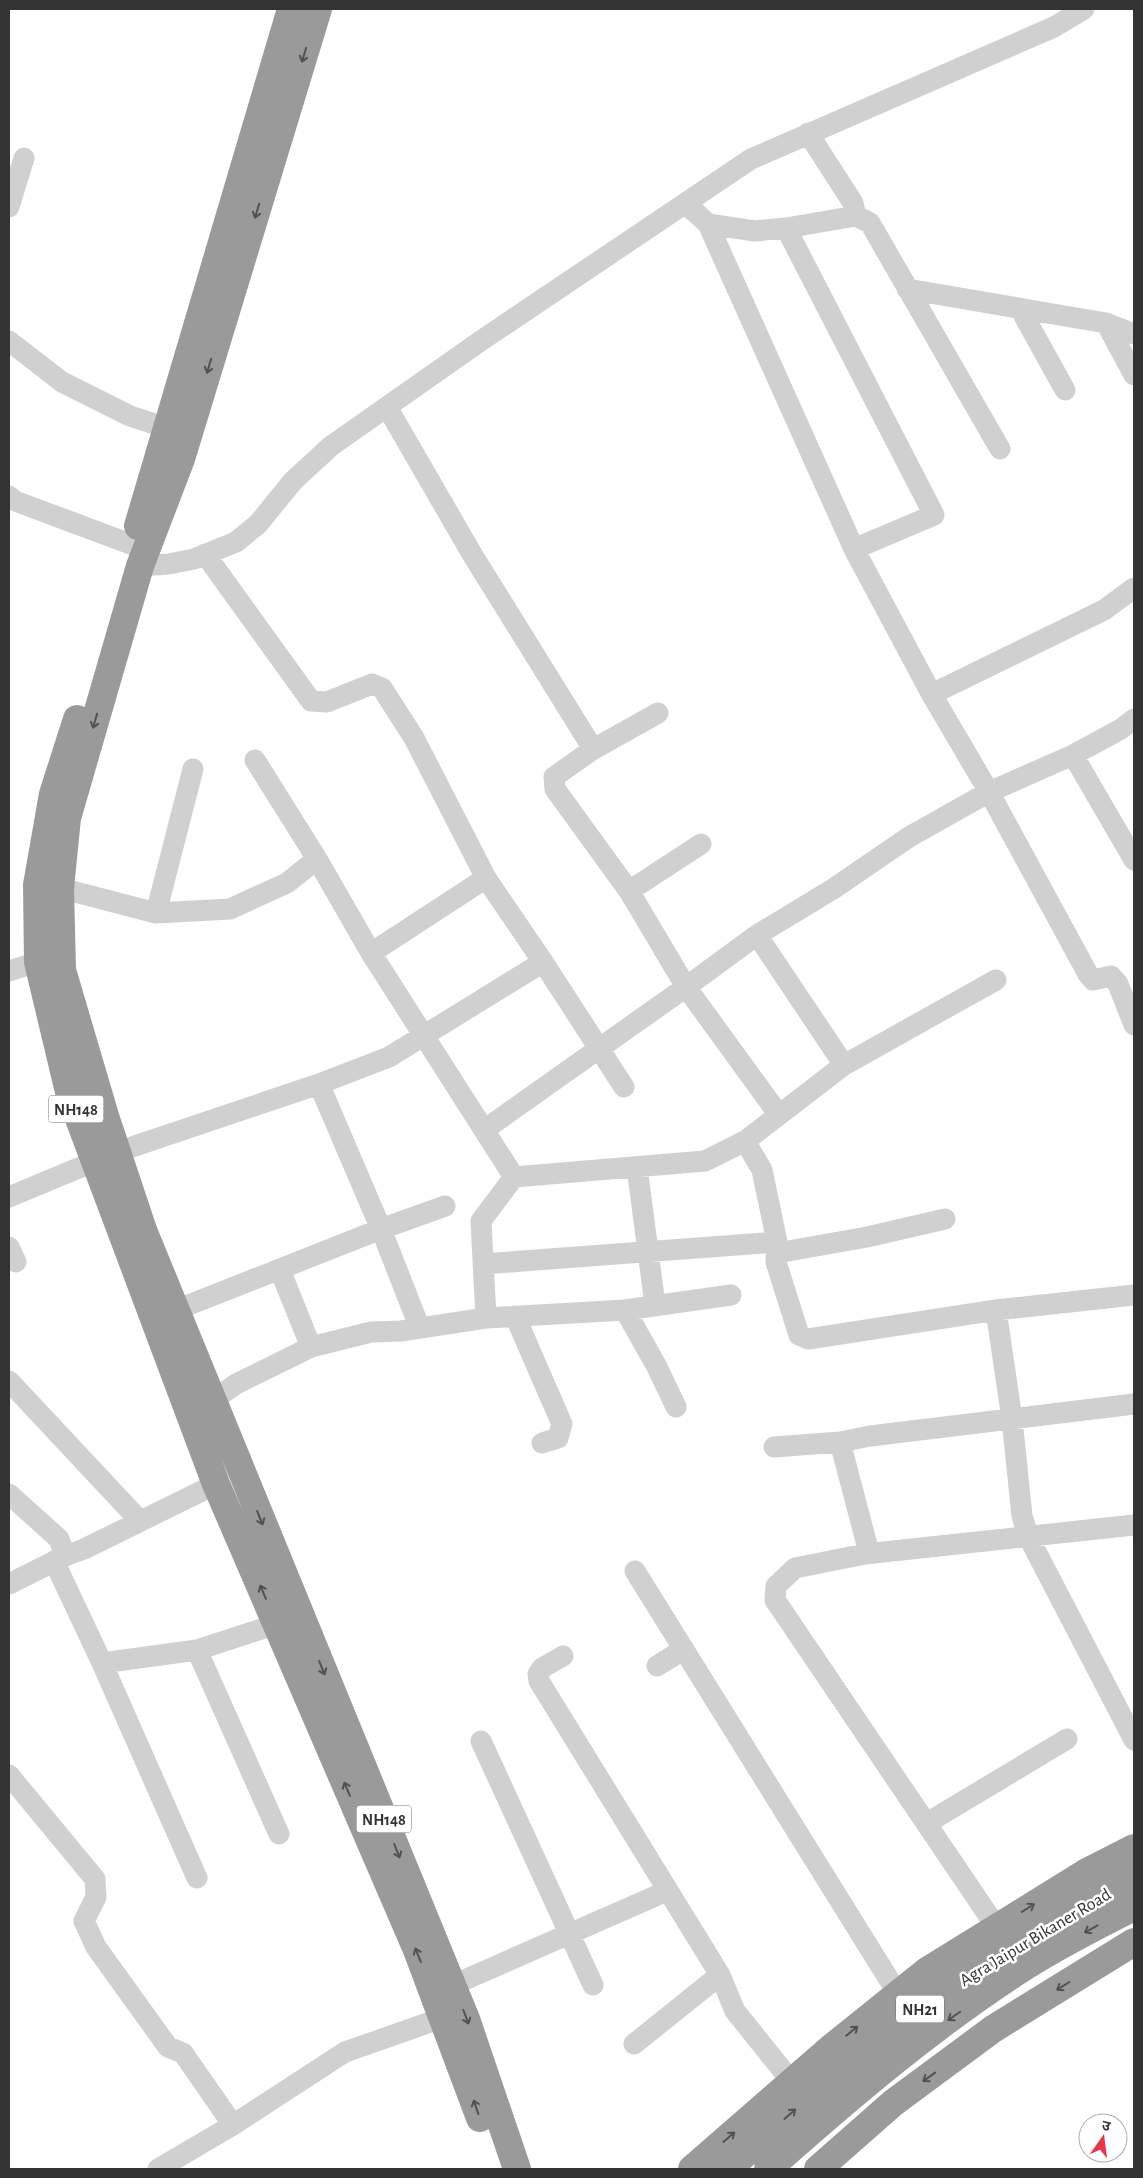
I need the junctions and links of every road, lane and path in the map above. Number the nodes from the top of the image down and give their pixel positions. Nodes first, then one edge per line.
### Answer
1 (291, 9) edge
2 (318, 9) edge
3 (1084, 9) edge
4 (808, 133) junction
5 (24, 158) dead end
6 (684, 204) junction
7 (9, 207) edge
8 (856, 216) junction
9 (708, 224) junction
10 (786, 228) junction
11 (907, 289) junction
12 (1024, 309) junction
13 (1106, 323) junction
14 (1134, 334) edge
15 (9, 341) edge
16 (1134, 375) edge
17 (1065, 390) dead end
18 (387, 407) junction
19 (166, 428) junction
20 (1000, 449) dead end
21 (9, 496) edge
22 (854, 549) junction
23 (205, 554) junction
24 (137, 555) junction
25 (1134, 588) edge
26 (932, 694) junction
27 (658, 713) dead end
28 (1134, 718) edge
29 (592, 750) junction
30 (1073, 755) junction
31 (255, 760) dead end
32 (193, 769) dead end
33 (989, 792) junction
34 (702, 844) dead end
35 (316, 859) junction
36 (1134, 860) edge
37 (486, 878) junction
38 (60, 888) junction
39 (629, 891) junction
40 (156, 913) junction
41 (757, 935) junction
42 (371, 953) junction
43 (38, 962) junction
44 (543, 962) junction
45 (9, 971) edge
46 (996, 980) dead end
47 (686, 987) junction
48 (1134, 1025) edge
49 (424, 1037) junction
50 (599, 1048) junction
51 (844, 1065) junction
52 (319, 1084) junction
53 (624, 1087) dead end
54 (778, 1115) junction
55 (484, 1130) junction
56 (745, 1141) junction
57 (106, 1156) junction
58 (638, 1166) junction
59 (514, 1177) junction
60 (9, 1197) edge
61 (445, 1206) dead end
62 (946, 1219) dead end
63 (381, 1229) junction
64 (777, 1248) junction
65 (649, 1253) junction
66 (483, 1264) junction
67 (280, 1270) junction
68 (731, 1295) dead end
69 (1134, 1295) edge
70 (655, 1305) junction
71 (176, 1310) junction
72 (625, 1310) junction
73 (996, 1310) junction
74 (515, 1316) junction
75 (486, 1318) junction
76 (419, 1326) junction
77 (311, 1346) junction
78 (9, 1381) edge
79 (212, 1401) junction
80 (1134, 1404) edge
81 (676, 1407) dead end
82 (1012, 1419) junction
83 (213, 1438) junction
84 (840, 1442) junction
85 (542, 1443) dead end
86 (774, 1447) dead end
87 (216, 1484) junction
88 (9, 1494) edge
89 (140, 1521) junction
90 (1134, 1525) edge
91 (1029, 1538) junction
92 (865, 1554) junction
93 (60, 1559) junction
94 (636, 1571) dead end
95 (9, 1584) edge
96 (277, 1624) junction
97 (684, 1649) junction
98 (197, 1650) junction
99 (563, 1656) dead end
100 (102, 1663) junction
101 (657, 1666) dead end
102 (1067, 1739) dead end
103 (1134, 1740) edge
104 (482, 1741) dead end
105 (9, 1775) edge
106 (927, 1824) junction
107 (279, 1834) dead end
108 (1134, 1848) edge
109 (1134, 1877) edge
110 (197, 1878) dead end
111 (667, 1891) junction
112 (1134, 1906) edge
113 (997, 1928) junction
114 (569, 1934) junction
115 (1134, 1942) edge
116 (720, 1975) junction
117 (453, 1985) junction
118 (593, 1985) dead end
119 (898, 1994) junction
120 (442, 2018) junction
121 (634, 2044) dead end
122 (792, 2082) junction
123 (233, 2126) junction
124 (158, 2169) edge
125 (498, 2169) edge
126 (517, 2169) edge
127 (692, 2169) edge
128 (728, 2169) edge
129 (768, 2169) edge
130 (818, 2169) edge

1 - 19 highway, NH148
2 -> 24 highway, NH148
3 - 4 street
4 - 6 street
4 - 8 street
5 - 7 street
6 - 9 street
6 - 18 street
8 - 10 street
8 - 11 street
9 - 10 street
9 - 22 street
10 - 22 street
11 - 12 street
11 - 20 street
12 - 13 street
12 - 17 street
13 - 14 street
13 - 16 street
15 - 19 street
18 - 23 street
18 - 29 street
19 - 24 highway, NH148
21 - 24 street
22 - 26 street
23 - 24 street
23 - 37 street
24 -> 38 highway, NH148
24 - 43 highway, NH148
25 - 26 street
26 - 33 street
27 - 29 street
28 - 30 street
29 - 39 street
30 - 33 street
30 - 36 street
31 - 35 street
32 - 40 street
33 - 41 street
33 - 48 street
34 - 39 street
35 - 40 street
35 - 42 street
37 - 42 street
37 - 44 street
38 - 40 street
38 - 57 highway, NH148
39 - 47 street
41 - 47 street
41 - 51 street
42 - 49 street
43 - 45 street
43 - 57 highway, NH148
44 - 49 street
44 - 50 street
46 - 51 street
47 - 50 street
47 - 54 street
49 - 52 street
49 - 55 street
50 - 53 street
50 - 55 street
51 - 54 street
52 - 57 street
52 - 63 street
54 - 56 street
55 - 59 street
56 - 58 street
56 - 64 street
57 - 60 street
57 - 71 highway, NH148
57 - 83 highway, NH148
58 - 59 street
58 - 65 street
59 - 66 street
61 - 63 street
62 - 64 street
63 - 67 street
63 - 76 street
64 - 65 street
64 - 73 street
65 - 66 street
65 - 70 street
66 - 75 street
67 - 71 street
67 - 77 street
68 - 70 street
69 - 73 street
70 - 72 street
71 - 79 highway, NH148
72 - 74 street
72 - 81 street
73 - 82 street
74 - 75 street
74 - 85 street
75 - 76 street
76 - 77 street
77 - 79 street
78 - 89 street
79 - 83 highway, NH148
80 - 82 street
82 - 84 street
82 - 91 street
83 - 87 highway, NH148
83 -> 117 highway, NH148
84 - 86 street
84 - 92 street
87 - 89 street
96 -> 87 highway, NH148
88 - 93 street
89 - 93 street
90 - 91 street
91 - 92 street
91 - 103 street
92 - 106 street
93 - 95 street
93 - 100 street
94 - 97 street
96 - 98 street
120 -> 96 highway, NH148
97 - 101 street
97 - 119 street
98 - 100 street
98 - 107 street
99 - 111 street
100 - 110 street
102 - 106 street
104 - 114 street
105 - 123 street
106 - 113 street
113 -> 108 highway
128 -> 109 highway, Agra Jaipur Bikaner Road / NH21
111 - 114 street
111 - 116 street
112 -> 129 highway, Agra Jaipur Bikaner Road / NH21
113 - 119 highway
114 - 117 street
114 - 118 street
115 -> 130 highway
116 - 121 street
116 - 122 street
117 -> 126 highway, NH148
122 -> 119 highway
120 - 123 street
125 -> 120 highway, NH148
127 -> 122 highway
123 - 124 street

